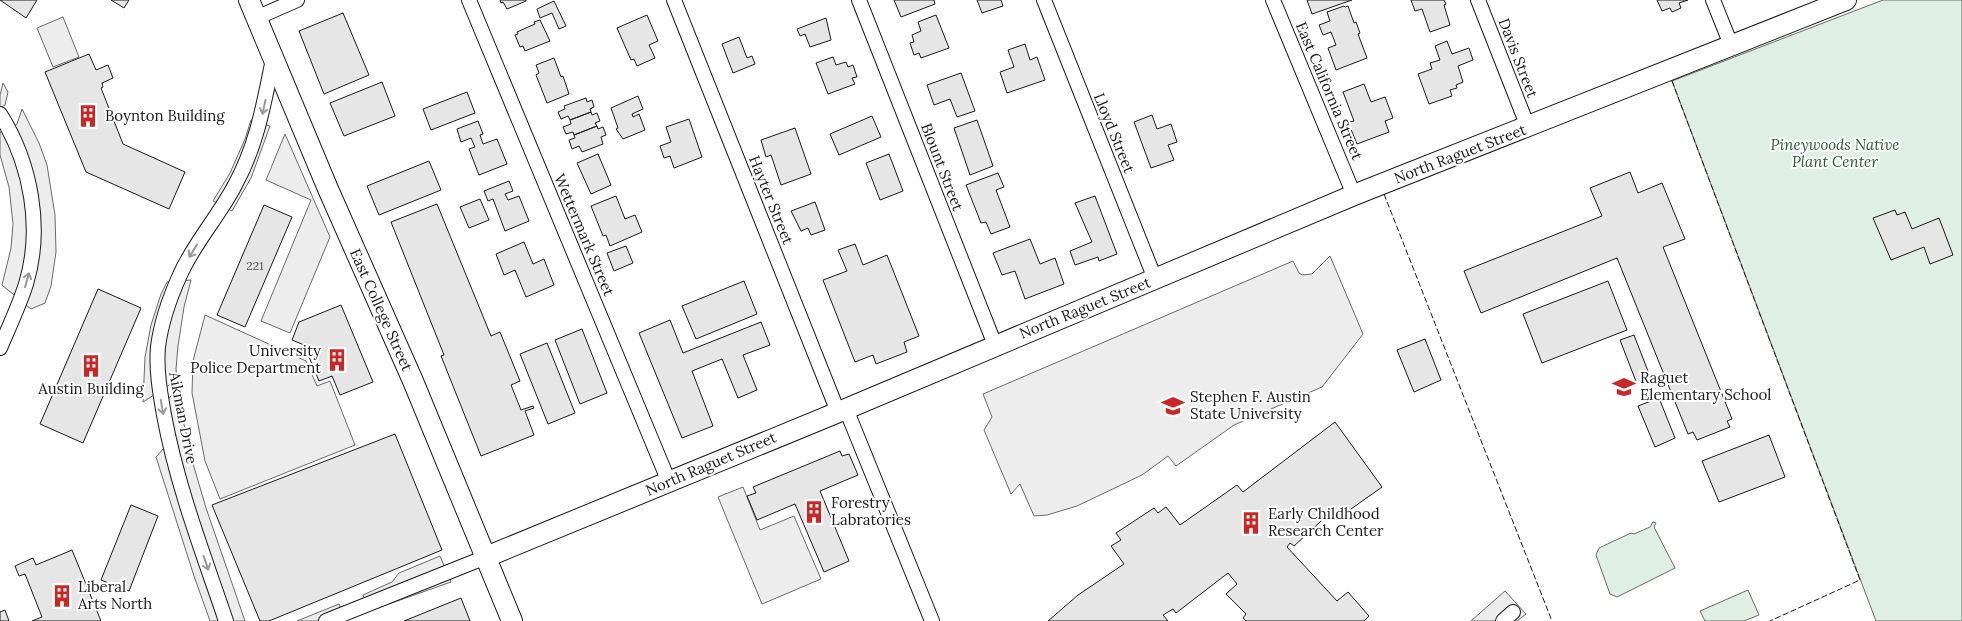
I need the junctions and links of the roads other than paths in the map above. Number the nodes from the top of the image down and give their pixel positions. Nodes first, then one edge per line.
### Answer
1 (297, 0) edge
2 (469, 0) edge
3 (674, 0) edge
4 (859, 0) edge
5 (1044, 0) edge
6 (1273, 0) edge
7 (1478, 0) edge
8 (1713, 0) edge
9 (1846, 0) edge
10 (253, 9) edge
11 (1731, 45) junction
12 (273, 59) junction
13 (0, 114) edge
14 (1528, 127) junction
15 (1354, 195) junction
16 (1154, 279) junction
17 (5, 324) edge
18 (995, 345) junction
19 (0, 348) edge
20 (842, 410) junction
21 (670, 482) junction
22 (486, 556) junction
23 (226, 621) edge
24 (326, 621) edge
25 (512, 621) edge
26 (932, 621) edge

1 - 10 street
2 - 21 street, Wettermark Street
3 - 20 street, Hayter Street
4 - 18 street, Blount Street
5 - 16 street, Lloyd Street
6 - 15 street, East California Street
7 - 14 street, Davis Street
8 - 11 street
9 - 11 street, North Raguet Street
10 - 12 street, East College Street
11 - 14 street, North Raguet Street
12 - 22 street, East College Street
12 -> 23 street, Aikman Drive
17 -> 13 street
14 - 15 street, North Raguet Street
15 - 16 street, North Raguet Street
16 - 18 street, North Raguet Street
17 - 19 street
18 - 20 street, North Raguet Street
20 - 21 street, North Raguet Street
20 - 26 street, Hayter Street
21 - 22 street, North Raguet Street
22 - 24 street, North Raguet Street
22 - 25 street, East College Street

